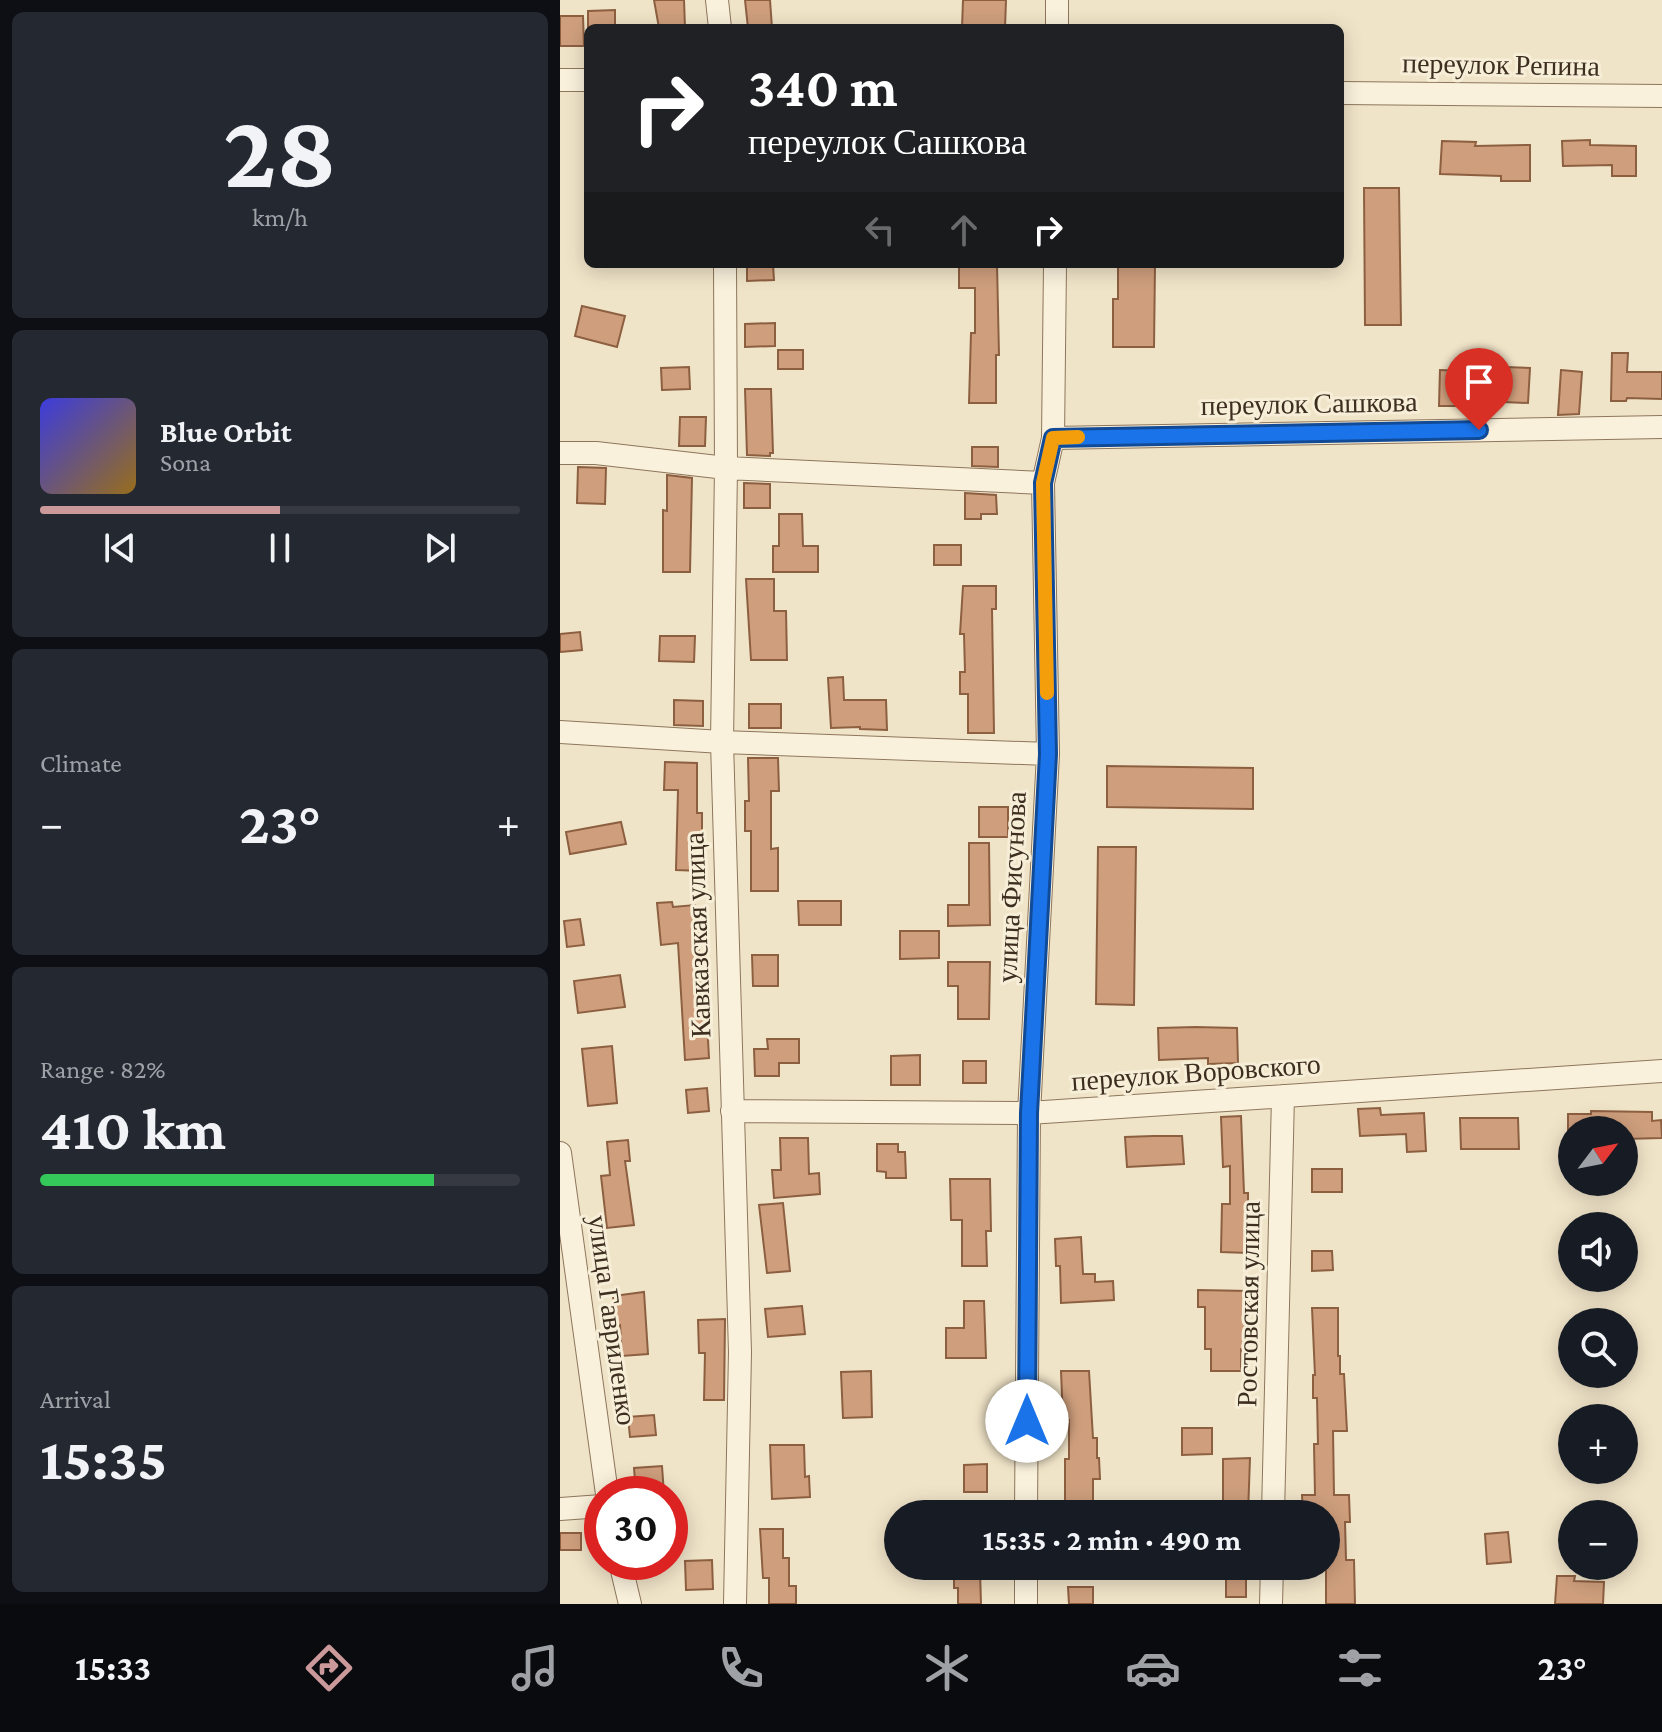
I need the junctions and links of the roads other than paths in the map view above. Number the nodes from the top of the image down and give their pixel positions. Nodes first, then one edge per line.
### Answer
1 (717, 0) edge
2 (1057, 0) edge
3 (720, 24) edge
4 (1057, 24) edge
5 (560, 80) edge
6 (584, 80) edge
7 (1344, 93) edge
8 (1662, 96) edge
9 (725, 268) edge
10 (1055, 268) edge
11 (1662, 427) edge
12 (1053, 438) junction
13 (560, 453) edge
14 (726, 468) junction
15 (1043, 483) junction
16 (560, 732) edge
17 (722, 742) junction
18 (1048, 754) junction
19 (1662, 1071) edge
20 (1283, 1096) junction
21 (732, 1111) junction
22 (1029, 1113) junction
23 (560, 1153) edge
24 (605, 1476) edge
25 (1026, 1500) edge
26 (1273, 1500) edge
27 (584, 1507) edge
28 (560, 1509) edge
29 (624, 1580) edge
30 (1026, 1580) edge
31 (1272, 1580) edge
32 (630, 1604) edge
33 (735, 1604) edge
34 (1026, 1604) edge
35 (1271, 1604) edge

1 - 3 street
2 - 4 street
5 - 6 street
7 - 8 street, переулок Репина
9 - 14 street, Кавказская улица
10 - 12 street, улица Фисунова
11 - 12 street, переулок Сашкова
12 - 15 street, улица Фисунова
13 - 14 street
14 - 15 street
14 - 17 street, Кавказская улица
15 - 18 street, улица Фисунова
16 - 17 street
17 - 18 street
17 - 21 street, Кавказская улица
18 - 22 street, улица Фисунова
19 - 20 street, переулок Воровского
20 - 22 street, переулок Воровского
20 - 26 street, Ростовская улица
21 - 22 street, переулок Воровского
21 - 33 street, Кавказская улица
22 - 25 street, улица Фисунова
23 - 24 street, улица Гавриленко
27 - 28 street
29 - 32 street
30 - 34 street
31 - 35 street

